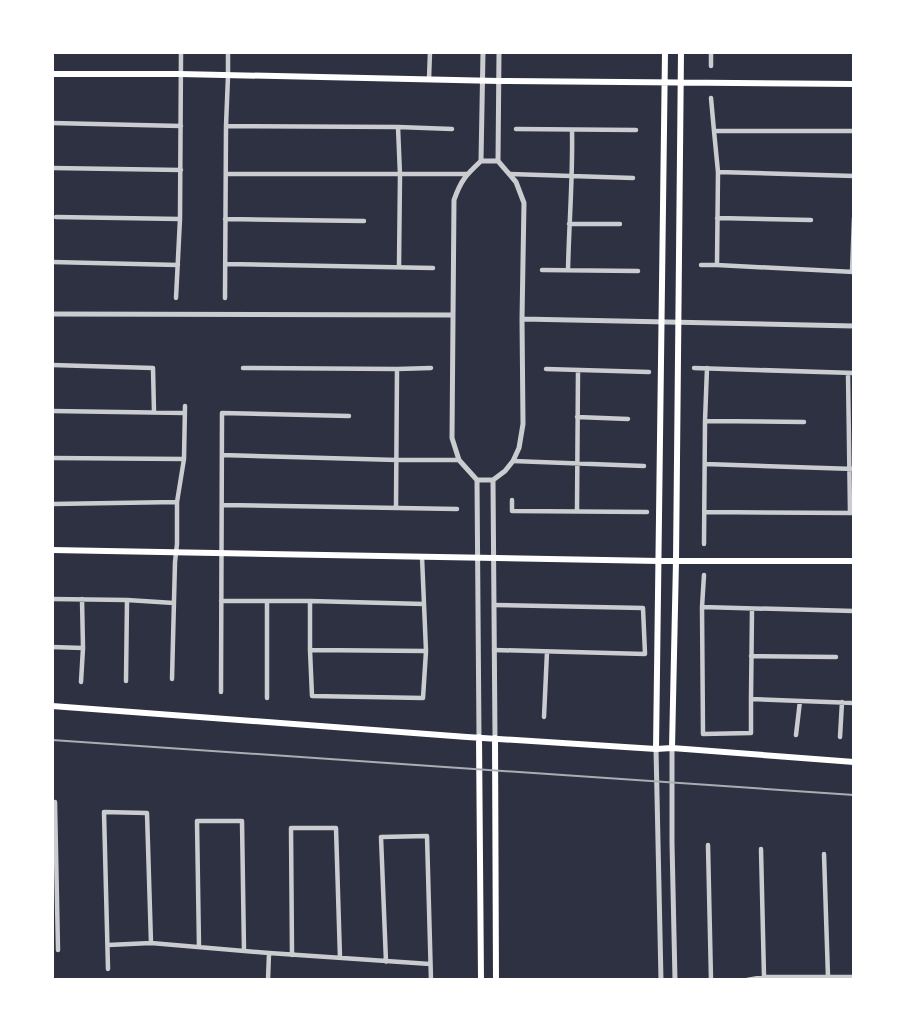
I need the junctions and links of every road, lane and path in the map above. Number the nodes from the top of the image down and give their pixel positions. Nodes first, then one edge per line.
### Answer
1 (181, 52) edge
2 (228, 52) edge
3 (430, 52) edge
4 (483, 52) edge
5 (499, 52) edge
6 (665, 52) edge
7 (681, 52) edge
8 (711, 52) edge
9 (711, 66) dead end
10 (180, 70) junction
11 (52, 74) edge
12 (228, 76) junction
13 (429, 80) junction
14 (482, 81) junction
15 (499, 81) junction
16 (664, 82) junction
17 (680, 82) junction
18 (854, 84) edge
19 (711, 98) dead end
20 (52, 123) edge
21 (181, 126) junction
22 (226, 126) junction
23 (398, 127) junction
24 (452, 129) dead end
25 (516, 129) dead end
26 (572, 130) junction
27 (636, 130) dead end
28 (714, 131) junction
29 (854, 131) edge
30 (481, 161) junction
31 (498, 161) junction
32 (52, 168) edge
33 (181, 170) junction
34 (718, 172) junction
35 (227, 174) junction
36 (467, 174) junction
37 (510, 174) junction
38 (400, 175) junction
39 (573, 176) junction
40 (854, 176) edge
41 (633, 178) dead end
42 (56, 217) dead end
43 (717, 218) junction
44 (854, 218) edge
45 (180, 219) junction
46 (225, 219) junction
47 (812, 220) dead end
48 (364, 221) dead end
49 (569, 224) junction
50 (620, 225) dead end
51 (52, 262) edge
52 (225, 264) junction
53 (178, 265) junction
54 (700, 265) dead end
55 (717, 265) junction
56 (399, 267) junction
57 (433, 268) dead end
58 (542, 270) dead end
59 (568, 270) junction
60 (638, 271) dead end
61 (853, 272) edge
62 (176, 298) dead end
63 (225, 298) dead end
64 (52, 314) edge
65 (452, 315) junction
66 (522, 319) junction
67 (662, 322) junction
68 (679, 322) junction
69 (854, 326) edge
70 (52, 365) edge
71 (243, 368) dead end
72 (430, 368) dead end
73 (694, 368) dead end
74 (707, 368) junction
75 (397, 369) junction
76 (546, 369) dead end
77 (578, 370) junction
78 (649, 372) dead end
79 (851, 373) edge
80 (185, 406) dead end
81 (52, 411) edge
82 (154, 412) junction
83 (185, 413) junction
84 (348, 416) dead end
85 (578, 417) junction
86 (628, 419) dead end
87 (705, 421) junction
88 (804, 422) dead end
89 (222, 455) junction
90 (52, 458) edge
91 (184, 459) junction
92 (397, 459) junction
93 (459, 460) junction
94 (513, 461) junction
95 (577, 464) junction
96 (705, 464) junction
97 (644, 466) dead end
98 (852, 469) edge
99 (477, 480) junction
100 (493, 480) junction
101 (512, 500) dead end
102 (177, 502) junction
103 (52, 504) edge
104 (222, 506) junction
105 (396, 507) junction
106 (457, 509) dead end
107 (577, 511) junction
108 (647, 512) dead end
109 (705, 512) junction
110 (852, 513) edge
111 (704, 544) dead end
112 (52, 550) edge
113 (176, 552) junction
114 (220, 556) junction
115 (422, 557) junction
116 (494, 557) junction
117 (477, 558) junction
118 (659, 561) junction
119 (676, 561) junction
120 (854, 561) edge
121 (704, 575) dead end
122 (52, 599) edge
123 (82, 599) junction
124 (127, 600) junction
125 (310, 601) junction
126 (221, 602) junction
127 (267, 602) junction
128 (174, 603) junction
129 (424, 604) junction
130 (494, 605) junction
131 (702, 607) junction
132 (752, 609) junction
133 (854, 611) edge
134 (52, 647) edge
135 (83, 648) junction
136 (310, 650) junction
137 (494, 650) junction
138 (426, 651) junction
139 (547, 652) junction
140 (751, 656) junction
141 (836, 657) dead end
142 (172, 679) dead end
143 (126, 681) dead end
144 (81, 682) dead end
145 (221, 692) dead end
146 (267, 698) dead end
147 (751, 699) junction
148 (800, 702) junction
149 (842, 702) junction
150 (854, 703) edge
151 (52, 706) edge
152 (544, 717) dead end
153 (796, 735) dead end
154 (479, 737) junction
155 (840, 737) dead end
156 (495, 738) junction
157 (672, 748) junction
158 (656, 749) junction
159 (854, 762) edge
160 (52, 802) edge
161 (480, 831) junction
162 (495, 831) junction
163 (54, 845) edge
164 (708, 845) dead end
165 (761, 849) dead end
166 (824, 854) dead end
167 (55, 890) edge
168 (56, 936) edge
169 (151, 943) junction
170 (108, 945) junction
171 (199, 947) junction
172 (58, 950) dead end
173 (244, 951) junction
174 (269, 953) junction
175 (292, 955) junction
176 (340, 958) junction
177 (386, 962) junction
178 (430, 964) junction
179 (108, 969) dead end
180 (764, 977) junction
181 (828, 977) junction
182 (854, 977) edge
183 (268, 980) edge
184 (431, 980) edge
185 (481, 980) edge
186 (496, 980) edge
187 (661, 980) edge
188 (675, 980) edge
189 (711, 980) edge
190 (747, 980) edge

1 - 10 street
2 - 12 street
3 - 13 street
4 - 14 street
5 - 15 street
6 - 16 main road
7 - 17 main road
8 - 9 street
10 - 11 main road
10 - 12 main road
10 - 21 street
12 - 13 main road
12 - 22 street
13 - 14 main road
14 - 15 main road
14 - 30 street
15 - 16 main road
15 - 31 street
16 - 17 main road
16 - 67 main road
17 - 18 main road
17 - 68 main road
19 - 28 street
20 - 21 street
21 - 33 street
22 - 23 street
22 - 35 street
23 - 24 street
23 - 38 street
25 - 26 street
26 - 27 street
26 - 39 street
28 - 29 street
28 - 34 street
30 - 31 street
30 - 36 street
31 - 37 street
32 - 33 street
33 - 45 street
34 - 40 street
34 - 43 street
35 - 38 street
35 - 46 street
36 - 38 street
36 - 65 street
37 - 39 street
37 - 66 street
38 - 56 street
39 - 41 street
39 - 49 street
42 - 45 street
43 - 47 street
43 - 55 street
44 - 61 street
45 - 53 street
46 - 48 street
46 - 52 street
49 - 50 street
49 - 59 street
51 - 53 street
52 - 56 street
52 - 63 street
53 - 62 street
54 - 55 street
55 - 61 street
56 - 57 street
58 - 59 street
59 - 60 street
64 - 65 street
65 - 93 street
66 - 67 street
66 - 94 street
67 - 68 street
67 - 118 main road
68 - 69 street
68 - 119 main road
70 - 82 street
71 - 75 street
72 - 75 street
73 - 74 street
74 - 79 street
74 - 87 street
75 - 92 street
76 - 77 street
77 - 78 street
77 - 85 street
79 - 98 street
80 - 83 street
81 - 82 street
82 - 83 street
83 - 91 street
84 - 89 street
85 - 86 street
85 - 95 street
87 - 88 street
87 - 96 street
89 - 92 street
89 - 104 street
90 - 91 street
91 - 102 street
92 - 93 street
92 - 105 street
93 - 99 street
94 - 95 street
94 - 100 street
95 - 97 street
95 - 107 street
96 - 98 street
96 - 109 street
98 - 110 street
99 - 100 street
99 - 117 street
100 - 116 street
101 - 107 street
102 - 103 street
102 - 113 street
104 - 105 street
104 - 114 street
105 - 106 street
107 - 108 street
109 - 110 street
109 - 111 street
112 - 113 main road
113 - 114 main road
113 - 128 street
114 - 115 main road
114 - 126 street
115 - 117 main road
115 - 129 street
116 - 117 main road
116 - 118 main road
116 - 130 street
117 - 154 street
118 - 119 main road
118 - 158 main road
119 - 120 main road
119 - 157 main road
121 - 131 street
122 - 123 street
123 - 124 street
123 - 135 street
124 - 128 street
124 - 143 street
125 - 127 street
125 - 129 street
125 - 136 street
126 - 127 street
126 - 145 street
127 - 146 street
128 - 142 street
129 - 138 street
130 - 137 street
130 - 139 street
131 - 132 street
131 - 147 street
132 - 133 street
132 - 140 street
134 - 135 street
135 - 144 street
136 - 138 street
136 - 138 street
137 - 139 street
137 - 156 street
139 - 152 street
140 - 141 street
140 - 147 street
147 - 148 street
148 - 149 street
148 - 153 street
149 - 150 street
149 - 155 street
151 - 154 main road
154 - 156 main road
154 - 161 main road
156 - 158 main road
156 - 162 main road
157 - 158 main road
157 - 159 main road
157 - 188 street
158 - 187 street
160 - 163 street
161 - 162 main road
161 - 185 main road
162 - 186 main road
163 - 167 street
164 - 189 street
165 - 180 street
166 - 181 street
167 - 168 street
168 - 172 street
169 - 170 street
169 - 170 street
169 - 171 street
170 - 179 street
171 - 173 street
171 - 173 street
173 - 174 street
174 - 175 street
174 - 183 street
175 - 176 street
175 - 176 street
176 - 177 street
177 - 178 street
177 - 178 street
178 - 184 street
180 - 181 street
180 - 190 street
181 - 182 street

